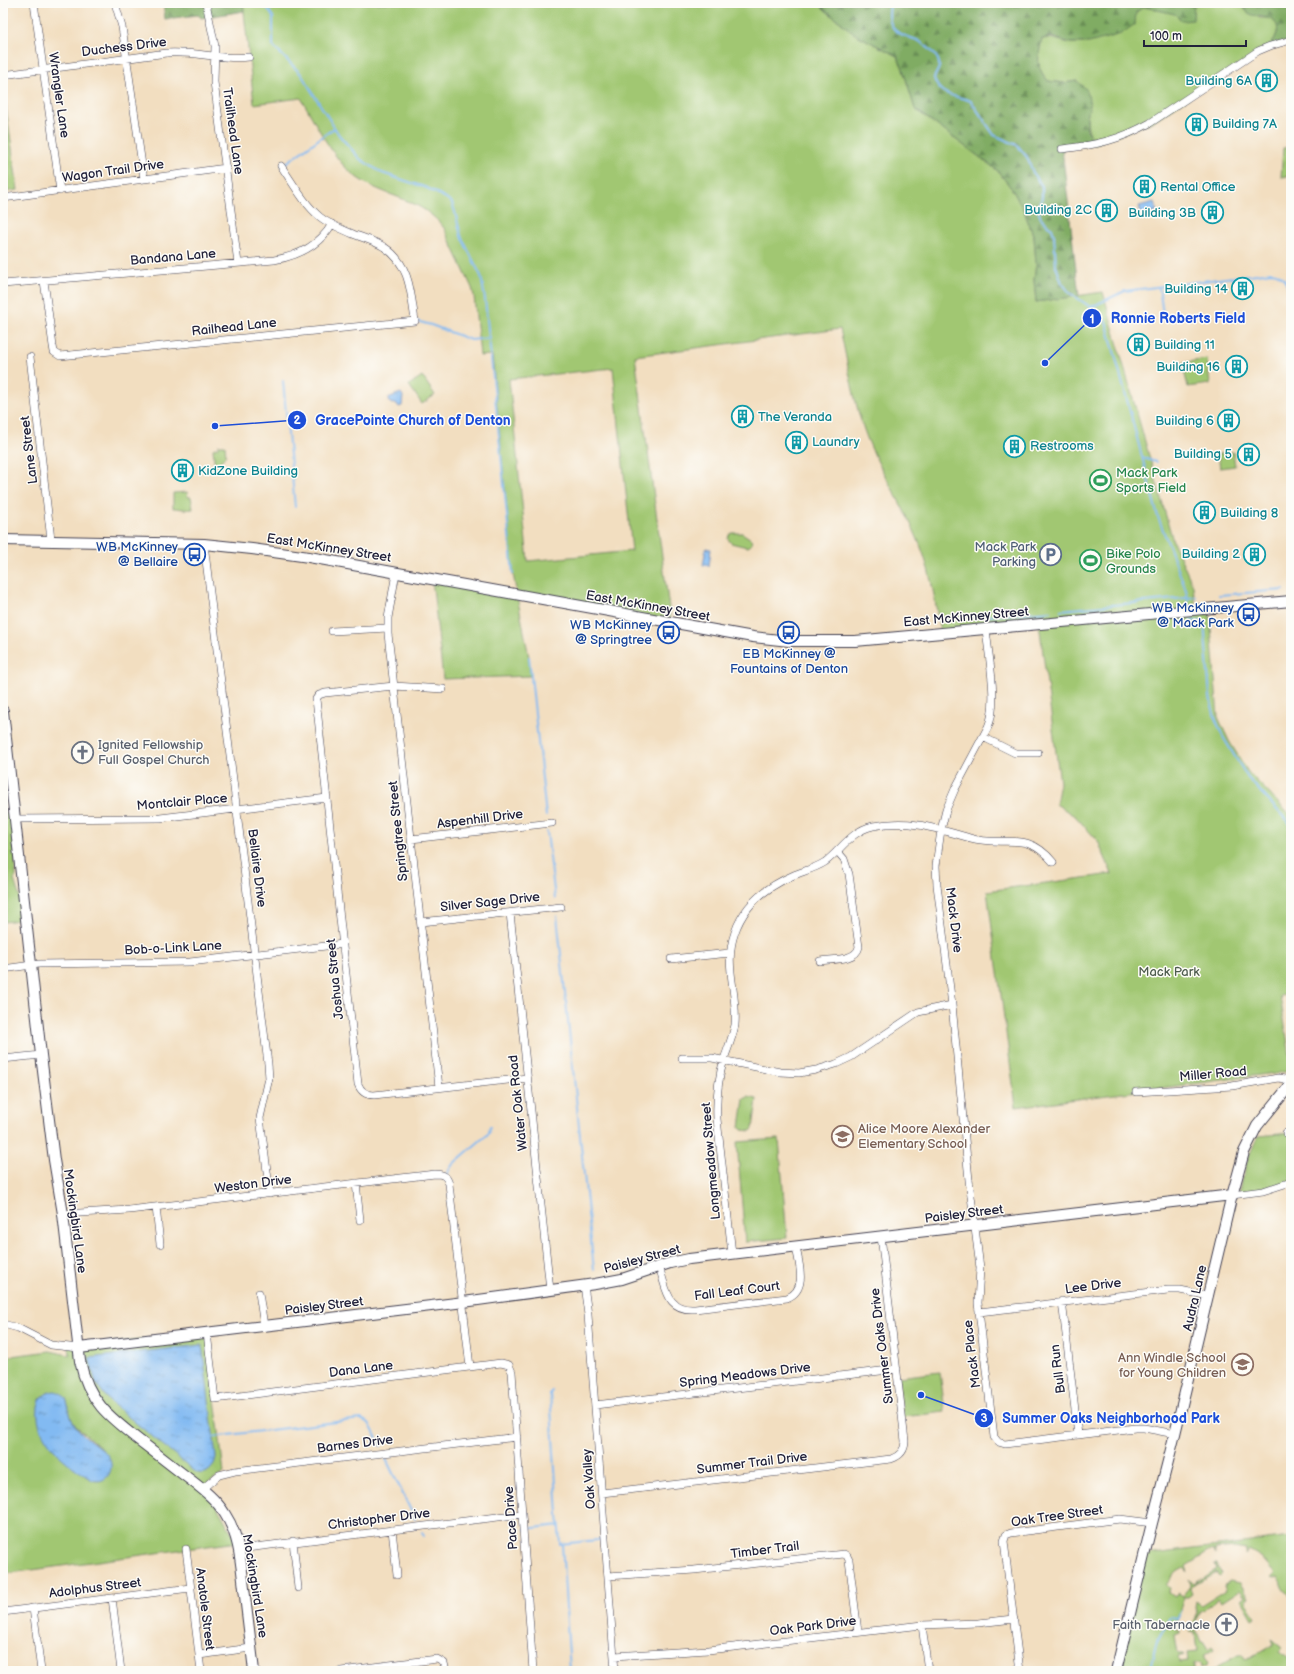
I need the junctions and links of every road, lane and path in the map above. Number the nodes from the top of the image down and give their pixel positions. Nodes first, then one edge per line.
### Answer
1 (34, 3) edge
2 (115, 3) edge
3 (206, 3) edge
4 (1291, 40) edge
5 (216, 57) junction
6 (249, 57) dead end
7 (126, 58) junction
8 (43, 70) junction
9 (3, 75) edge
10 (1062, 149) dead end
11 (280, 166) dead end
12 (226, 168) junction
13 (144, 179) junction
14 (60, 190) junction
15 (3, 198) edge
16 (332, 224) junction
17 (238, 263) junction
18 (44, 280) junction
19 (3, 284) edge
20 (30, 358) dead end
21 (3, 540) edge
22 (51, 540) junction
23 (204, 544) junction
24 (396, 573) junction
25 (1291, 601) edge
26 (388, 628) junction
27 (986, 628) junction
28 (332, 631) dead end
29 (394, 686) junction
30 (443, 689) dead end
31 (3, 711) edge
32 (983, 737) junction
33 (1038, 753) dead end
34 (6, 769) edge
35 (327, 798) junction
36 (237, 809) junction
37 (15, 819) junction
38 (552, 823) dead end
39 (941, 830) junction
40 (411, 839) junction
41 (837, 851) junction
42 (1053, 862) dead end
43 (561, 907) dead end
44 (510, 913) junction
45 (421, 922) junction
46 (343, 944) junction
47 (730, 953) junction
48 (256, 954) junction
49 (671, 959) dead end
50 (820, 961) dead end
51 (32, 965) junction
52 (3, 969) edge
53 (952, 1005) junction
54 (41, 1055) junction
55 (682, 1058) dead end
56 (3, 1059) edge
57 (724, 1060) junction
58 (527, 1078) junction
59 (1291, 1084) edge
60 (439, 1087) junction
61 (1136, 1092) dead end
62 (1291, 1182) edge
63 (356, 1183) junction
64 (270, 1194) junction
65 (1232, 1195) junction
66 (156, 1207) junction
67 (63, 1214) junction
68 (360, 1220) dead end
69 (974, 1225) junction
70 (881, 1236) junction
71 (160, 1244) dead end
72 (796, 1247) junction
73 (732, 1254) junction
74 (659, 1267) junction
75 (584, 1285) junction
76 (550, 1290) junction
77 (259, 1293) dead end
78 (1209, 1296) junction
79 (1062, 1302) junction
80 (463, 1303) junction
81 (979, 1312) junction
82 (3, 1324) edge
83 (264, 1326) junction
84 (207, 1333) junction
85 (79, 1348) junction
86 (509, 1365) joint
87 (470, 1367) junction
88 (897, 1369) junction
89 (596, 1404) junction
90 (1176, 1434) junction
91 (1078, 1435) junction
92 (517, 1437) junction
93 (902, 1452) joint
94 (202, 1489) junction
95 (602, 1493) junction
96 (522, 1514) junction
97 (1152, 1523) junction
98 (392, 1530) junction
99 (293, 1541) junction
100 (186, 1549) dead end
101 (239, 1549) junction
102 (397, 1575) dead end
103 (608, 1576) junction
104 (190, 1588) junction
105 (298, 1588) dead end
106 (112, 1598) junction
107 (33, 1608) junction
108 (3, 1612) edge
109 (1014, 1619) junction
110 (922, 1625) junction
111 (858, 1632) junction
112 (251, 1648) junction
113 (199, 1655) junction
114 (614, 1656) junction
115 (41, 1671) edge
116 (121, 1671) edge
117 (201, 1671) edge
118 (254, 1671) edge
119 (341, 1671) edge
120 (446, 1671) edge
121 (533, 1671) edge
122 (615, 1671) edge
123 (928, 1671) edge
124 (1020, 1671) edge
125 (1116, 1671) edge

1 - 8 street, Wrangler Lane
2 - 7 street
3 - 5 street, Trailhead Lane
4 - 10 street
5 - 6 street, Duchess Drive
5 - 7 street, Duchess Drive
5 - 12 street, Trailhead Lane
7 - 8 street, Duchess Drive
7 - 13 street
8 - 9 street, Duchess Drive
8 - 14 street, Wrangler Lane
11 - 16 street
12 - 13 street, Wagon Trail Drive
12 - 17 street, Trailhead Lane
13 - 14 street, Wagon Trail Drive
14 - 15 street, Wagon Trail Drive
16 - 17 street, Bandana Lane
16 - 18 street, Railhead Lane
17 - 18 street, Bandana Lane
18 - 19 street, Bandana Lane
20 - 22 street, Lane Street
21 - 22 street, East McKinney Street
22 - 23 street, East McKinney Street
23 - 24 street, East McKinney Street
23 - 36 street, Bellaire Drive
24 - 26 street, Springtree Street
24 - 27 street, East McKinney Street
25 - 27 street, East McKinney Street
26 - 28 street
26 - 29 street, Springtree Street
27 - 32 street, Mack Drive
29 - 30 street
29 - 35 street, Joshua Street
29 - 40 street, Springtree Street
31 - 34 street, Mockingbird Lane
32 - 33 street
32 - 39 street, Mack Drive
34 - 37 street, Mockingbird Lane
35 - 36 street, Montclair Place
35 - 46 street, Joshua Street
36 - 37 street, Montclair Place
36 - 48 street, Bellaire Drive
37 - 51 street, Mockingbird Lane
38 - 40 street, Aspenhill Drive
39 - 41 street, Longmeadow Street
39 - 42 street, Longmeadow Street
39 - 53 street, Mack Drive
40 - 45 street, Springtree Street
41 - 47 street, Longmeadow Street
41 - 50 street
43 - 44 street, Silver Sage Drive
44 - 45 street, Silver Sage Drive
44 - 58 street, Water Oak Road
45 - 60 street, Springtree Street
46 - 48 street, Bob-o-Link Lane
46 - 60 street, Joshua Street
47 - 49 street
47 - 57 street, Longmeadow Street
48 - 51 street, Bob-o-Link Lane
48 - 64 street, Bellaire Drive
51 - 52 street, Bob-o-Link Lane
51 - 54 street, Mockingbird Lane
53 - 57 street
53 - 69 street, Mack Drive
54 - 56 street
54 - 67 street, Mockingbird Lane
55 - 57 street
57 - 73 street, Longmeadow Street
58 - 60 street, Joshua Street
58 - 76 street, Water Oak Road
59 - 61 street, Miller Road
59 - 65 street, Audra Lane
62 - 65 street, Paisley Street
63 - 64 street, Weston Drive
63 - 68 street
63 - 80 street, Weston Drive
64 - 66 street, Weston Drive
65 - 69 street, Paisley Street
65 - 78 street, Audra Lane
66 - 67 street, Weston Drive
66 - 71 street
67 - 85 street, Mockingbird Lane
69 - 70 street, Paisley Street
69 - 81 street, Mack Place
70 - 72 street, Paisley Street
70 - 88 street, Summer Oaks Drive
72 - 73 street, Paisley Street
72 - 74 street, Fall Leaf Court
73 - 74 street, Paisley Street
74 - 75 street, Paisley Street
75 - 76 street, Paisley Street
75 - 89 street, Oak Valley
76 - 80 street, Paisley Street
77 - 83 street
78 - 79 street, Lee Drive
78 - 90 street, Audra Lane
79 - 81 street, Lee Drive
79 - 91 street, Bull Run
80 - 83 street, Paisley Street
80 - 87 street
81 - 91 street, Mack Place
82 - 85 street, Paisley Street
83 - 84 street, Paisley Street
84 - 85 street, Paisley Street
84 - 87 street, Dana Lane
85 - 94 street, Mockingbird Lane
86 - 87 street, Dana Lane
86 - 92 street, Pace Drive
88 - 89 street, Spring Meadows Drive
88 - 93 street, Summer Oaks Drive
89 - 95 street, Oak Valley
90 - 91 street, Mack Place
90 - 97 street, Audra Lane
92 - 94 street, Barnes Drive
92 - 96 street, Pace Drive
93 - 95 street, Summer Trail Drive
94 - 101 street, Mockingbird Lane
95 - 103 street, Oak Valley
96 - 98 street, Christopher Drive
96 - 121 street, Pace Drive
97 - 109 street, Oak Tree Street
97 - 125 street, Audra Lane
98 - 99 street, Christopher Drive
98 - 102 street
99 - 101 street, Christopher Drive
99 - 105 street
100 - 104 street, Anatole Street
101 - 112 street, Mockingbird Lane
103 - 111 street, Timber Trail
103 - 114 street, Oak Valley
104 - 106 street, Adolphus Street
104 - 113 street, Anatole Street
106 - 107 street, Adolphus Street
106 - 116 street
107 - 108 street, Adolphus Street
107 - 115 street
109 - 110 street, Oak Park Drive
109 - 124 street, Oak Tree Street
110 - 111 street, Oak Park Drive
110 - 123 street
111 - 114 street, Oak Park Drive
112 - 113 street
112 - 118 street, Mockingbird Lane
113 - 117 street, Anatole Street
114 - 122 street, Oak Valley
119 - 120 street

